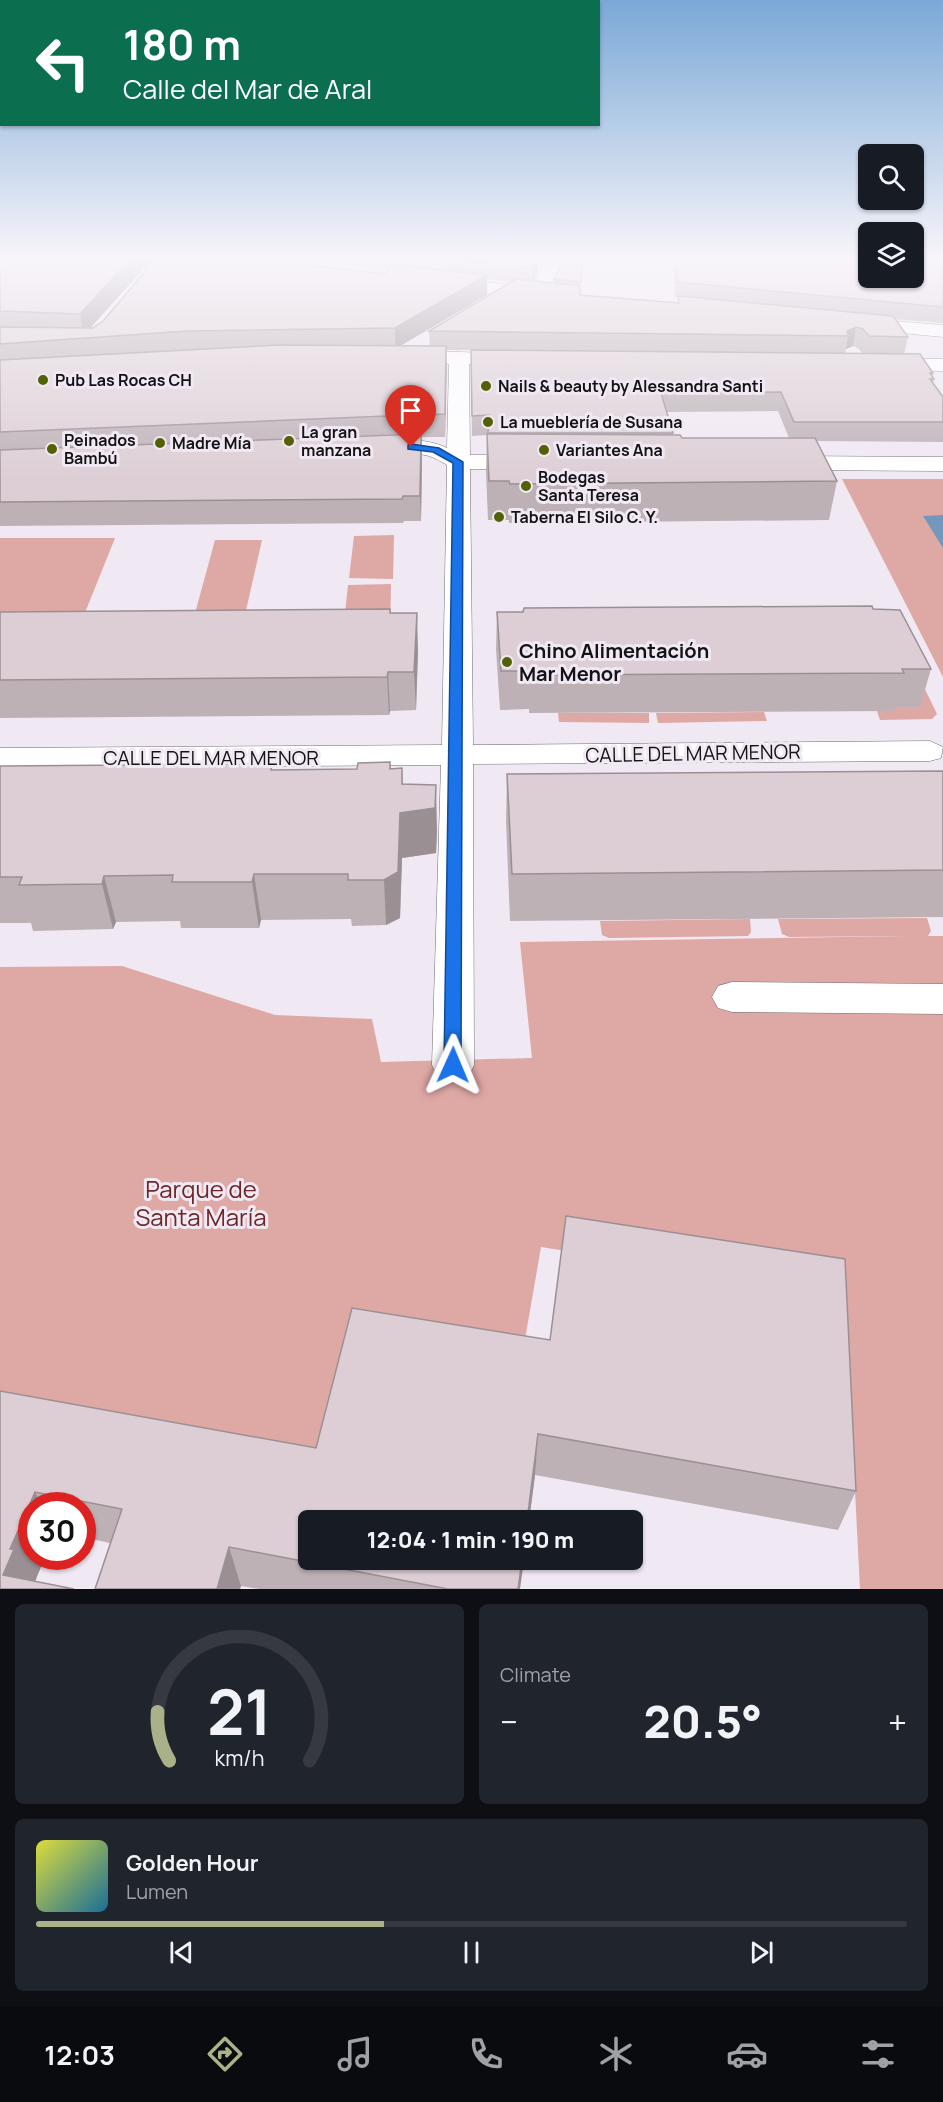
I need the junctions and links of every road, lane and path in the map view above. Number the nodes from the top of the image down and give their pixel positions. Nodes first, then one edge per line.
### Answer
1 (919, 331) edge
2 (435, 336) edge
3 (459, 360) junction
4 (531, 360) edge
5 (863, 364) edge
6 (941, 368) edge
7 (358, 450) edge
8 (458, 462) junction
9 (554, 462) edge
10 (767, 463) edge
11 (943, 464) edge
12 (930, 751) dead end
13 (457, 755) junction
14 (0, 758) edge
15 (732, 998) dead end
16 (943, 999) edge
17 (453, 1065) dead end

1 - 6 street
2 - 3 street
3 - 4 street
3 - 8 street
5 - 6 street
7 - 8 street
8 - 9 street
8 - 13 street
10 - 11 street
12 - 13 street, CALLE DEL MAR MENOR
13 - 14 street, CALLE DEL MAR MENOR
13 - 17 street
15 - 16 street

